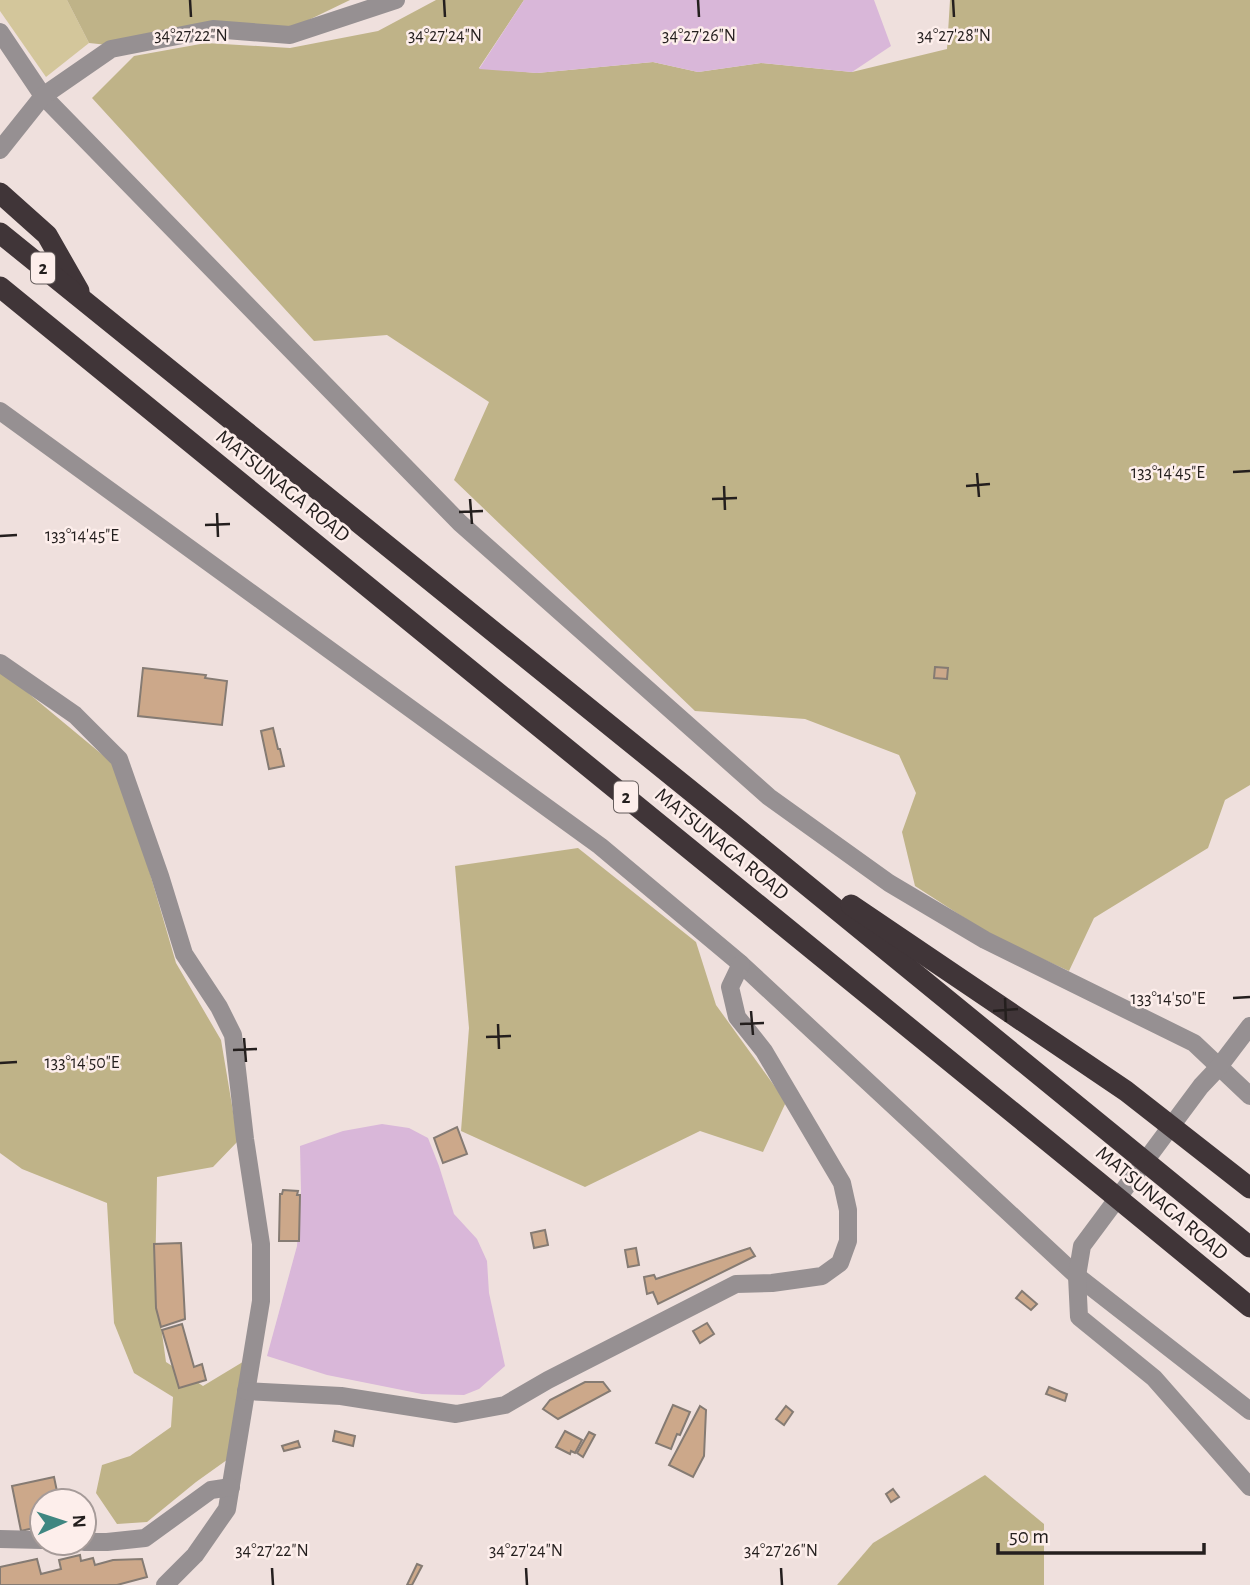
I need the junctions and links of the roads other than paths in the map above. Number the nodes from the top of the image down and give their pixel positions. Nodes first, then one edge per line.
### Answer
1 (396, 0) edge
2 (0, 32) edge
3 (43, 96) junction
4 (0, 150) edge
5 (0, 193) edge
6 (0, 233) edge
7 (0, 287) edge
8 (85, 303) junction
9 (0, 411) edge
10 (0, 663) edge
11 (733, 825) junction
12 (741, 964) junction
13 (1250, 1026) edge
14 (1218, 1068) junction
15 (1250, 1096) edge
16 (1250, 1188) edge
17 (1250, 1247) edge
18 (1077, 1276) junction
19 (1250, 1307) edge
20 (246, 1391) junction
21 (1250, 1411) edge
22 (231, 1487) junction
23 (1250, 1487) edge
24 (0, 1539) edge
25 (28, 1540) edge
26 (98, 1542) edge
27 (164, 1585) edge

1 - 3 street
2 - 3 street
3 - 4 street
3 - 14 street
5 - 8 highway
6 - 8 highway, MATSUNAGA ROAD / 2
7 - 19 highway, MATSUNAGA ROAD / 2
8 - 11 highway, MATSUNAGA ROAD / 2
9 - 12 street
10 - 20 street
11 - 16 highway
11 - 17 highway, MATSUNAGA ROAD / 2
12 - 18 street
12 - 20 street
13 - 14 street
14 - 15 street
14 - 18 street
18 - 21 street
18 - 23 street
20 - 22 street
22 - 26 street
22 - 27 street
24 - 25 street

